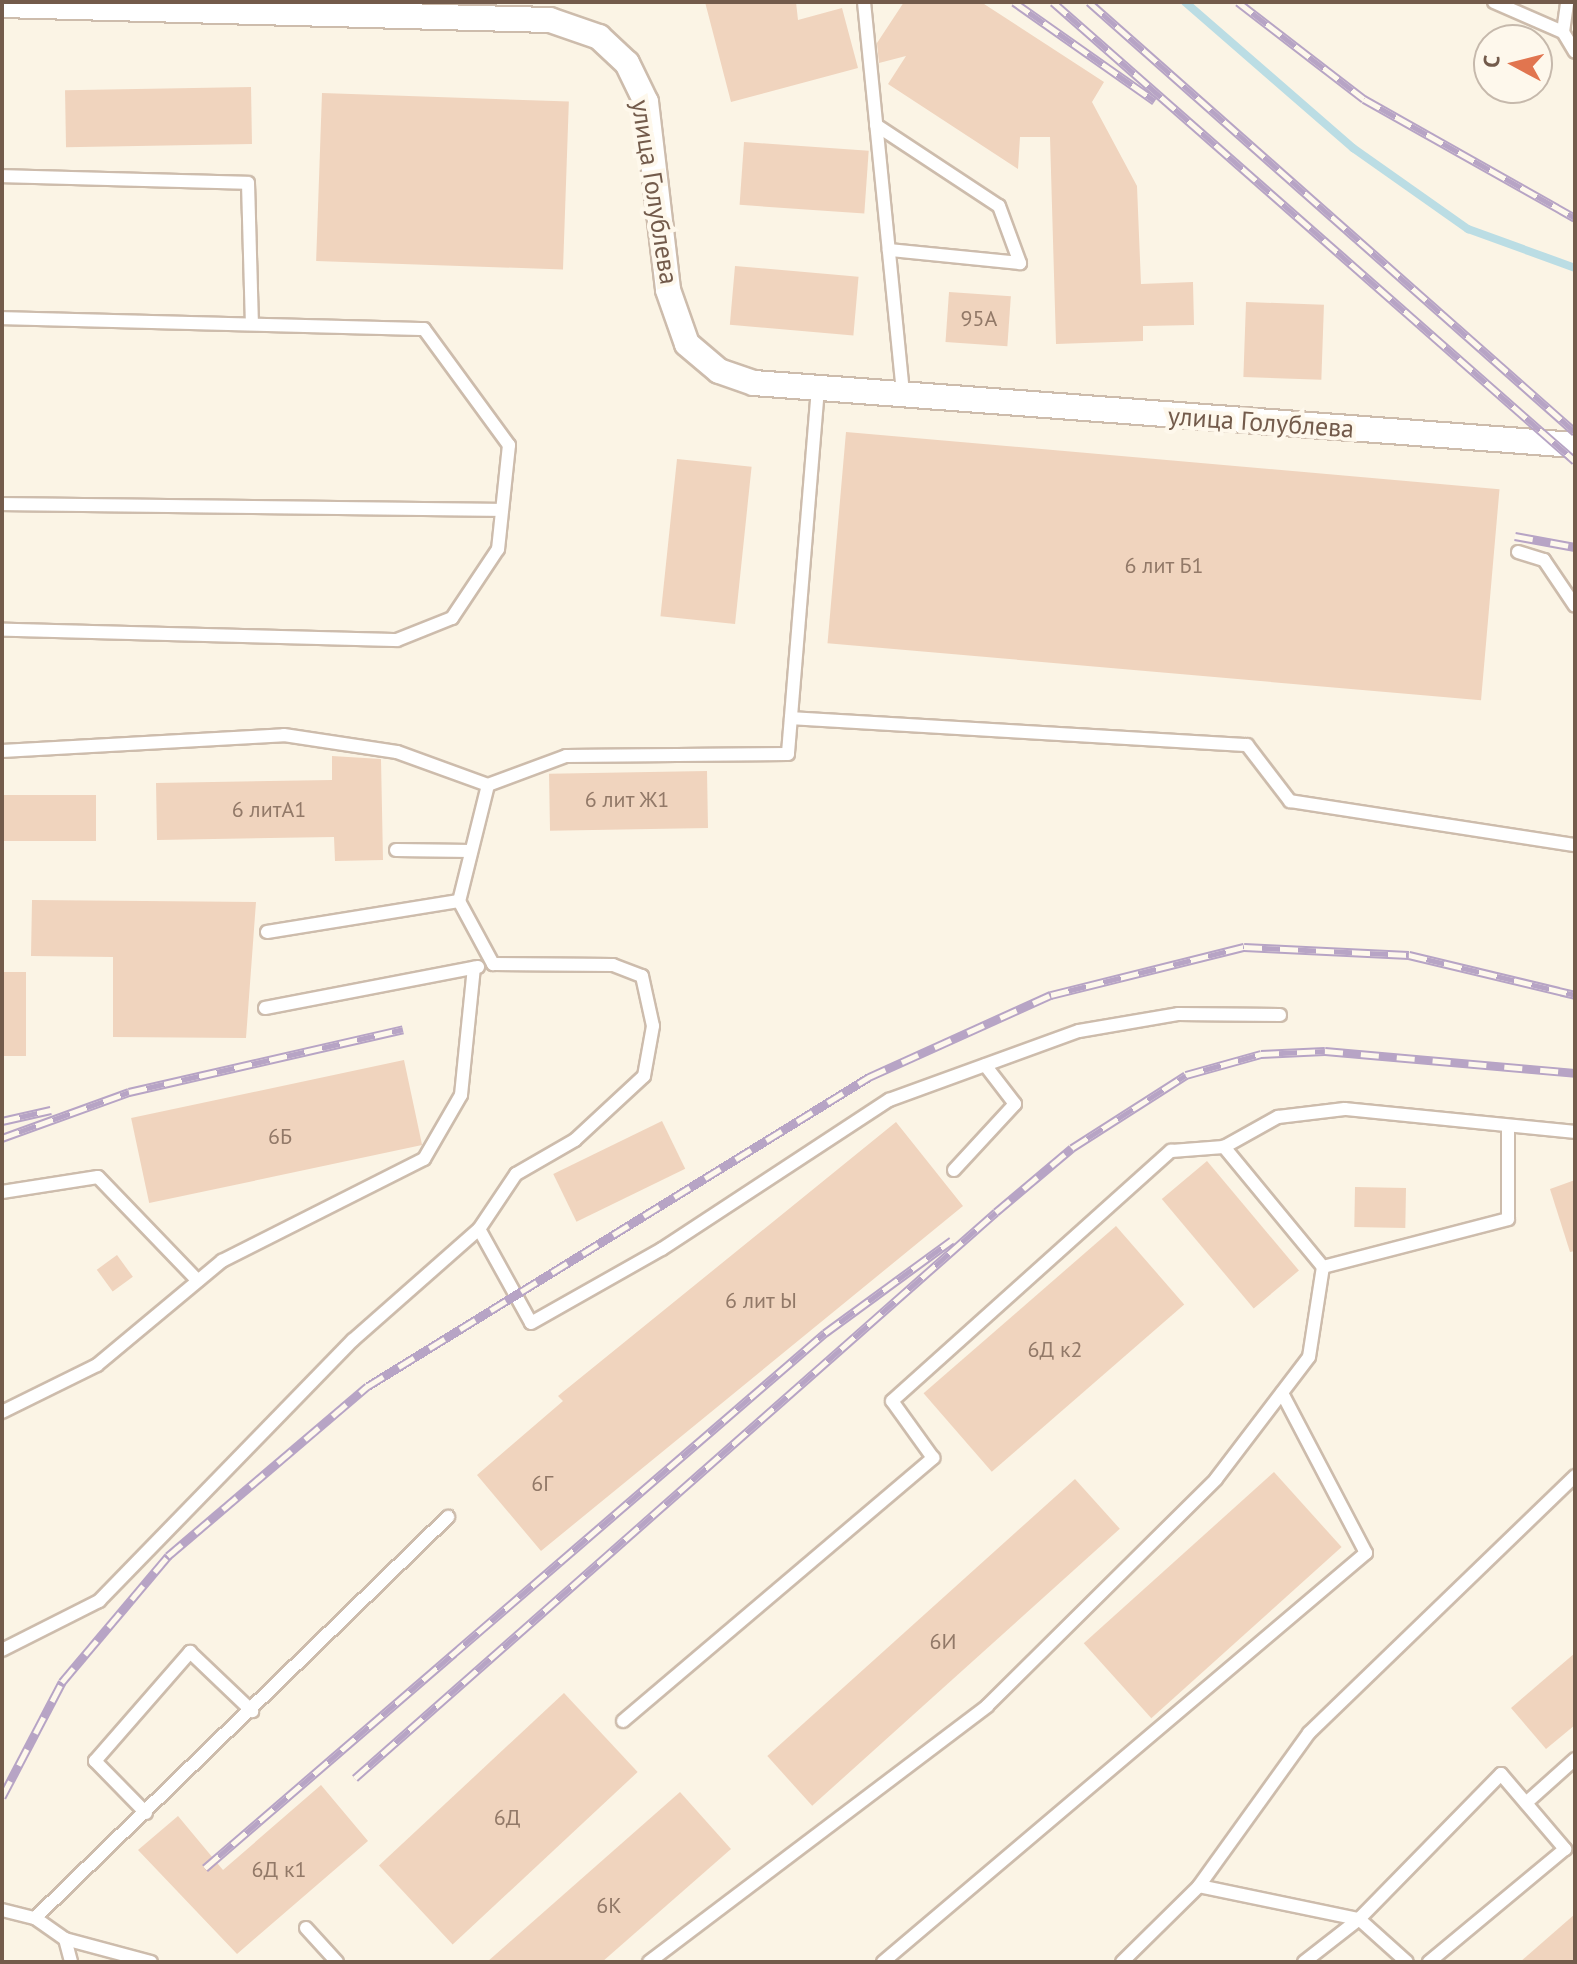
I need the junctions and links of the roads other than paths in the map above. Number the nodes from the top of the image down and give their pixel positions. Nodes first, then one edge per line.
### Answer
1 (864, 2) edge
2 (1494, 2) edge
3 (1567, 2) edge
4 (2, 5) edge
5 (1563, 32) junction
6 (1575, 52) edge
7 (876, 125) junction
8 (2, 176) edge
9 (889, 250) junction
10 (2, 318) edge
11 (252, 324) junction
12 (818, 388) junction
13 (903, 395) junction
14 (1575, 445) edge
15 (2, 504) edge
16 (502, 510) junction
17 (1518, 552) dead end
18 (1575, 606) edge
19 (2, 630) edge
20 (791, 718) junction
21 (2, 751) edge
22 (488, 785) junction
23 (1574, 840) edge
24 (396, 850) dead end
25 (471, 851) junction
26 (459, 901) junction
27 (267, 932) dead end
28 (493, 964) junction
29 (474, 968) junction
30 (265, 1008) dead end
31 (1280, 1015) dead end
32 (985, 1065) junction
33 (1508, 1129) junction
34 (1575, 1132) edge
35 (1224, 1147) junction
36 (954, 1170) dead end
37 (2, 1192) edge
38 (479, 1229) junction
39 (1323, 1267) junction
40 (198, 1281) junction
41 (1282, 1393) junction
42 (2, 1412) edge
43 (1575, 1476) edge
44 (448, 1517) dead end
45 (2, 1650) edge
46 (252, 1711) junction
47 (623, 1721) dead end
48 (1575, 1759) edge
49 (1526, 1803) junction
50 (146, 1813) junction
51 (1570, 1849) edge
52 (1199, 1886) junction
53 (2, 1910) edge
54 (35, 1918) junction
55 (1359, 1919) junction
56 (306, 1928) dead end
57 (65, 1939) junction
58 (143, 1961) edge
59 (71, 1962) edge
60 (337, 1962) edge
61 (649, 1962) edge
62 (883, 1962) edge
63 (1122, 1962) edge
64 (1304, 1962) edge
65 (1407, 1962) edge
66 (1429, 1962) edge

1 - 7 lane
2 - 5 lane
3 - 5 lane
4 - 12 street, улица Голублева
5 - 6 lane
7 - 9 lane
7 - 9 lane
8 - 11 lane
9 - 13 lane
10 - 11 lane
11 - 16 lane
12 - 13 street, улица Голублева
12 - 20 lane
13 - 14 street, улица Голублева
15 - 16 lane
16 - 19 lane
17 - 18 lane
20 - 22 lane
20 - 23 lane
21 - 22 lane
22 - 25 lane
24 - 25 lane
25 - 26 lane
26 - 27 lane
26 - 28 lane
28 - 29 lane
28 - 38 lane
29 - 30 lane
29 - 40 lane
31 - 32 lane
32 - 36 lane
32 - 38 lane
33 - 34 lane
33 - 35 lane
33 - 39 lane
35 - 39 lane
35 - 47 lane
37 - 40 lane
38 - 45 lane
39 - 41 lane
40 - 42 lane
41 - 61 lane
41 - 62 lane
43 - 52 lane
44 - 46 lane
46 - 50 lane
46 - 50 lane
48 - 49 lane
49 - 51 lane
49 - 55 lane
50 - 54 lane
51 - 66 lane
52 - 55 lane
52 - 63 lane
53 - 54 lane
54 - 57 lane
55 - 64 lane
55 - 65 lane
56 - 60 lane
57 - 58 lane
57 - 59 lane

